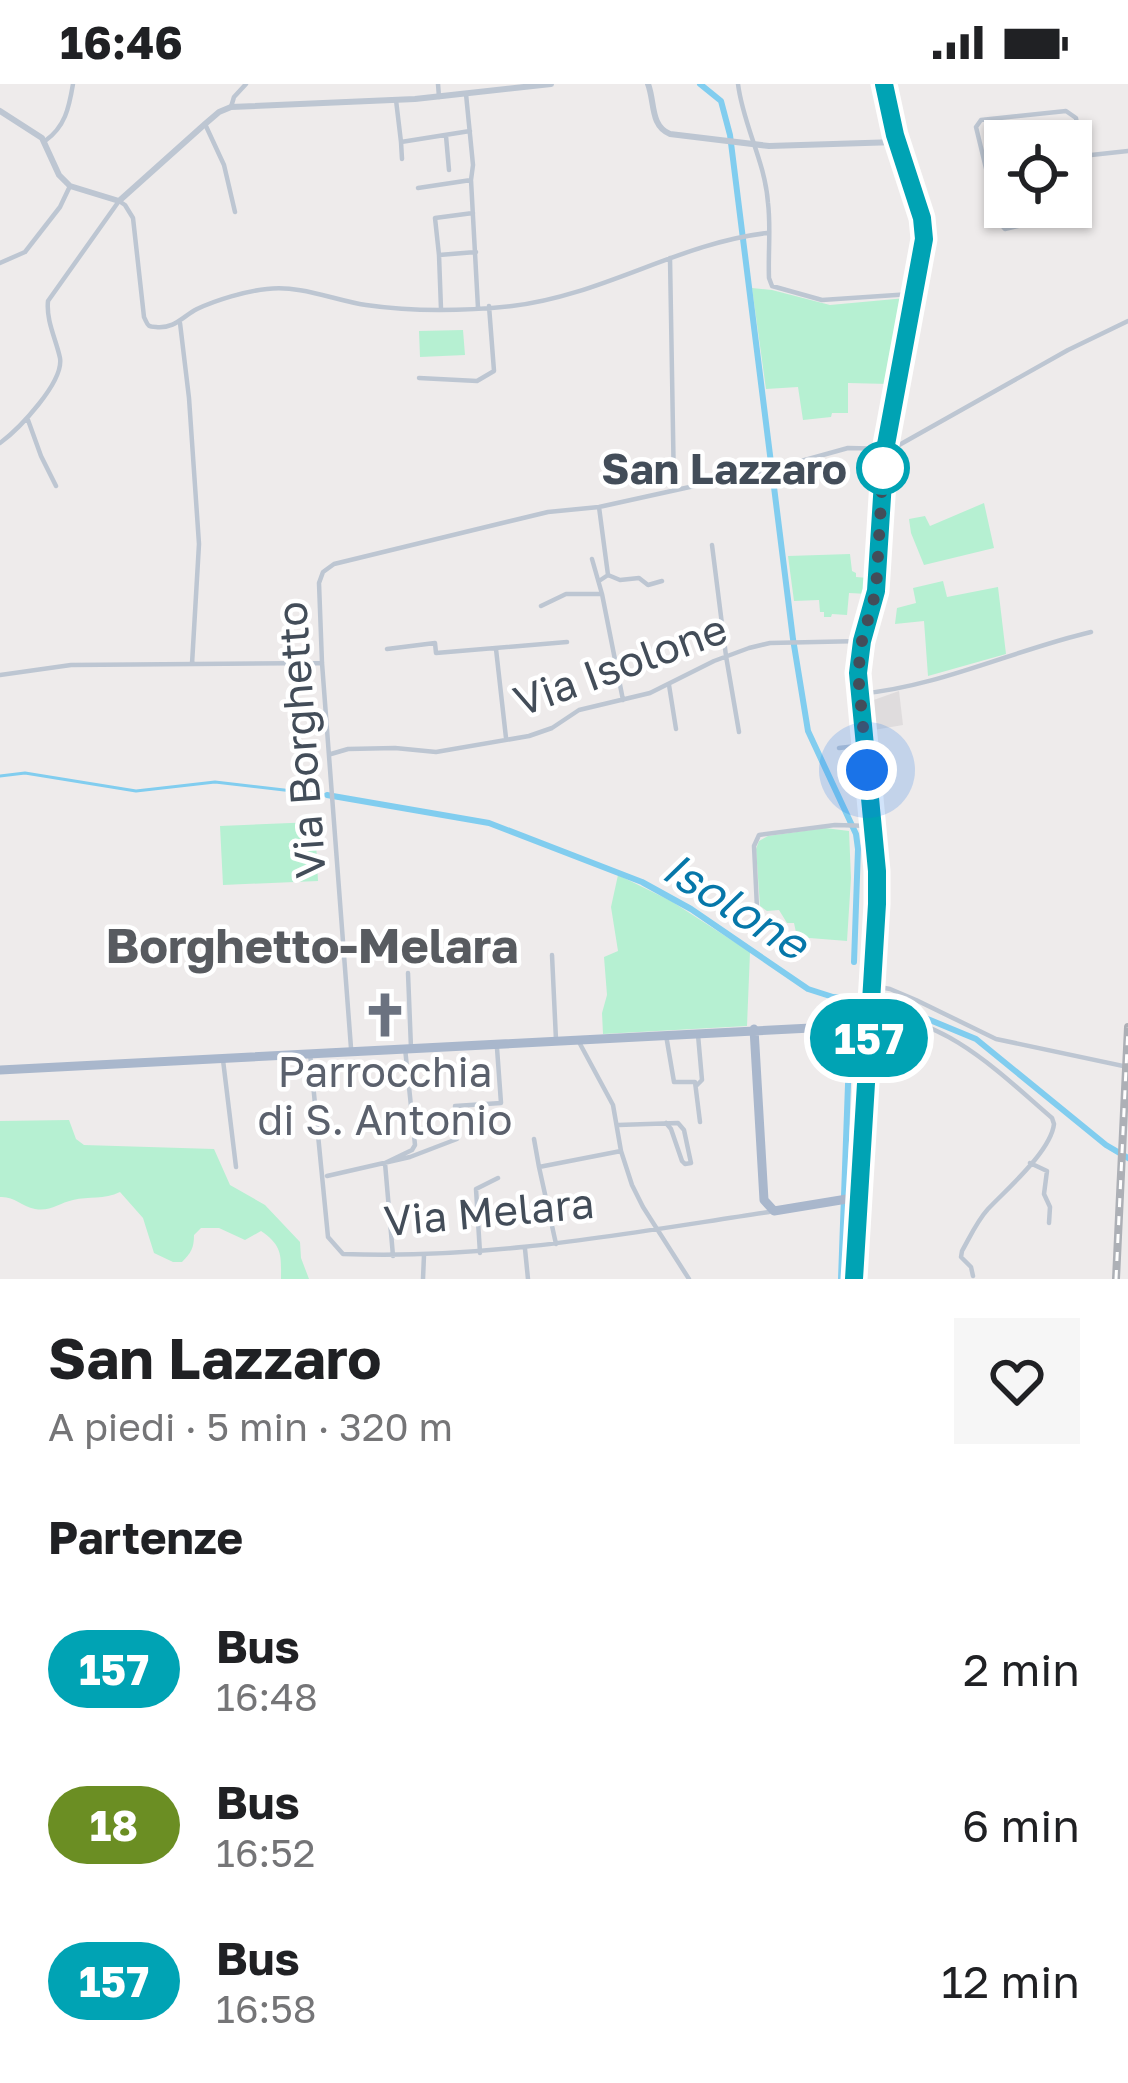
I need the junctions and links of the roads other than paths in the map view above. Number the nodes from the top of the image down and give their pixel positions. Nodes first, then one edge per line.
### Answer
1 (73, 84) edge
2 (246, 84) edge
3 (438, 84) edge
4 (551, 84) edge
5 (648, 84) edge
6 (738, 84) edge
7 (884, 84) edge
8 (497, 87) edge
9 (466, 94) junction
10 (439, 97) junction
11 (396, 100) junction
12 (231, 107) junction
13 (0, 111) edge
14 (205, 124) junction
15 (470, 131) junction
16 (446, 136) junction
17 (45, 141) junction
18 (401, 142) junction
19 (897, 142) junction
20 (756, 145) junction
21 (1128, 151) edge
22 (1092, 155) edge
23 (1082, 156) joint
24 (402, 159) dead end
25 (449, 170) dead end
26 (471, 180) junction
27 (70, 186) junction
28 (418, 188) dead end
29 (119, 201) junction
30 (236, 212) dead end
31 (473, 213) junction
32 (767, 233) junction
33 (476, 252) junction
34 (439, 256) junction
35 (670, 258) junction
36 (0, 263) edge
37 (914, 294) junction
38 (489, 307) junction
39 (478, 308) junction
40 (441, 309) junction
41 (1128, 321) edge
42 (180, 323) junction
43 (418, 378) dead end
44 (28, 420) junction
45 (0, 443) edge
46 (885, 450) junction
47 (56, 486) dead end
48 (674, 489) junction
49 (599, 507) junction
50 (712, 545) dead end
51 (592, 559) dead end
52 (608, 575) junction
53 (598, 581) junction
54 (662, 581) dead end
55 (602, 594) junction
56 (541, 606) dead end
57 (1091, 632) dead end
58 (862, 641) junction
59 (567, 642) dead end
60 (495, 648) junction
61 (387, 650) dead end
62 (725, 656) junction
63 (322, 663) junction
64 (192, 664) junction
65 (0, 674) edge
66 (669, 685) junction
67 (859, 694) junction
68 (623, 700) junction
69 (676, 729) dead end
70 (739, 733) dead end
71 (506, 739) junction
72 (865, 745) junction
73 (839, 748) dead end
74 (329, 755) junction
75 (872, 826) junction
76 (758, 908) dead end
77 (552, 956) dead end
78 (408, 973) dead end
79 (873, 988) junction
80 (870, 1019) junction
81 (754, 1029) junction
82 (698, 1033) junction
83 (666, 1034) junction
84 (578, 1039) junction
85 (556, 1040) junction
86 (496, 1043) junction
87 (408, 1048) junction
88 (351, 1051) junction
89 (310, 1053) junction
90 (223, 1057) junction
91 (1128, 1067) edge
92 (0, 1070) edge
93 (696, 1086) junction
94 (700, 1122) dead end
95 (666, 1123) junction
96 (617, 1125) junction
97 (534, 1139) dead end
98 (621, 1151) junction
99 (385, 1163) junction
100 (1030, 1163) junction
101 (236, 1167) dead end
102 (539, 1167) junction
103 (324, 1177) junction
104 (498, 1178) dead end
105 (849, 1199) junction
106 (764, 1200) junction
107 (774, 1211) junction
108 (752, 1213) junction
109 (1049, 1222) dead end
110 (655, 1228) junction
111 (556, 1244) junction
112 (524, 1248) junction
113 (480, 1253) junction
114 (424, 1255) junction
115 (393, 1256) junction
116 (973, 1276) edge
117 (423, 1279) edge
118 (529, 1279) edge
119 (687, 1279) edge
120 (854, 1279) edge

1 - 17 street
2 - 12 street
3 - 10 street
4 - 8 street
5 - 20 street
6 - 20 street
7 - 19 main road
8 - 9 street
9 - 10 street
9 - 15 street
10 - 11 street
11 - 12 street
11 - 18 street
12 - 14 street
13 - 17 street
14 - 29 street
14 - 30 street
15 - 16 street
15 - 26 street
16 - 18 street
16 - 25 street
17 - 27 street
18 - 24 street
19 - 20 street
19 - 37 main road
20 - 32 street
21 - 22 street
23 - 23 street
26 - 28 street
26 - 31 street
27 - 29 street
27 - 36 street
29 - 42 street
29 - 44 street
31 - 33 street
31 - 34 street
32 - 35 street
32 - 37 street
33 - 34 street
33 - 39 street
34 - 40 street
35 - 38 street
35 - 48 street
37 - 46 main road
38 - 39 street
38 - 43 street
39 - 40 street
40 - 42 street
41 - 46 street
42 - 64 street
44 - 45 street
44 - 47 street
46 - 48 street, Via Borghetto
46 - 58 main road
48 - 49 street, Via Borghetto
49 - 52 street
49 - 63 street, Via Borghetto
50 - 62 street
51 - 53 street
52 - 53 street
52 - 54 street
53 - 55 street
55 - 56 street
55 - 68 street
57 - 67 street
58 - 62 street, Via Isolone
58 - 67 main road
59 - 60 street
60 - 61 street
60 - 71 street
62 - 66 street, Via Isolone
62 - 70 street
63 - 64 street
63 - 74 street, Via Borghetto
64 - 65 street
66 - 68 street, Via Isolone
66 - 69 street
67 - 72 main road
68 - 71 street, Via Isolone
71 - 74 street, Via Isolone
72 - 73 street
72 - 75 main road
74 - 88 street, Via Borghetto
75 - 76 street
75 - 79 main road
77 - 85 street
78 - 87 street
79 - 80 main road
79 - 91 street
80 - 81 main road
80 - 100 street
80 - 105 main road
81 - 82 main road
81 - 106 main road
82 - 83 main road
82 - 93 street
83 - 84 main road
83 - 93 street
84 - 85 main road
84 - 96 street
85 - 86 main road
86 - 87 main road
86 - 99 street
87 - 88 main road
87 - 99 street
88 - 89 main road
89 - 90 main road
89 - 103 street, Via Melara
90 - 92 main road
90 - 101 street
93 - 94 street
95 - 95 street
95 - 96 street
96 - 98 street
97 - 102 street
98 - 102 street
98 - 110 street
99 - 103 street
99 - 115 street
100 - 109 street
100 - 116 street
102 - 111 street
103 - 115 street, Via Melara
104 - 113 street
105 - 107 main road, Via Melara
105 - 120 main road
106 - 107 main road
106 - 108 street
107 - 108 street, Via Melara
108 - 110 street, Via Melara
110 - 111 street, Via Melara
110 - 119 street
111 - 112 street, Via Melara
112 - 113 street, Via Melara
112 - 118 street
113 - 114 street, Via Melara
114 - 115 street, Via Melara
114 - 117 street

